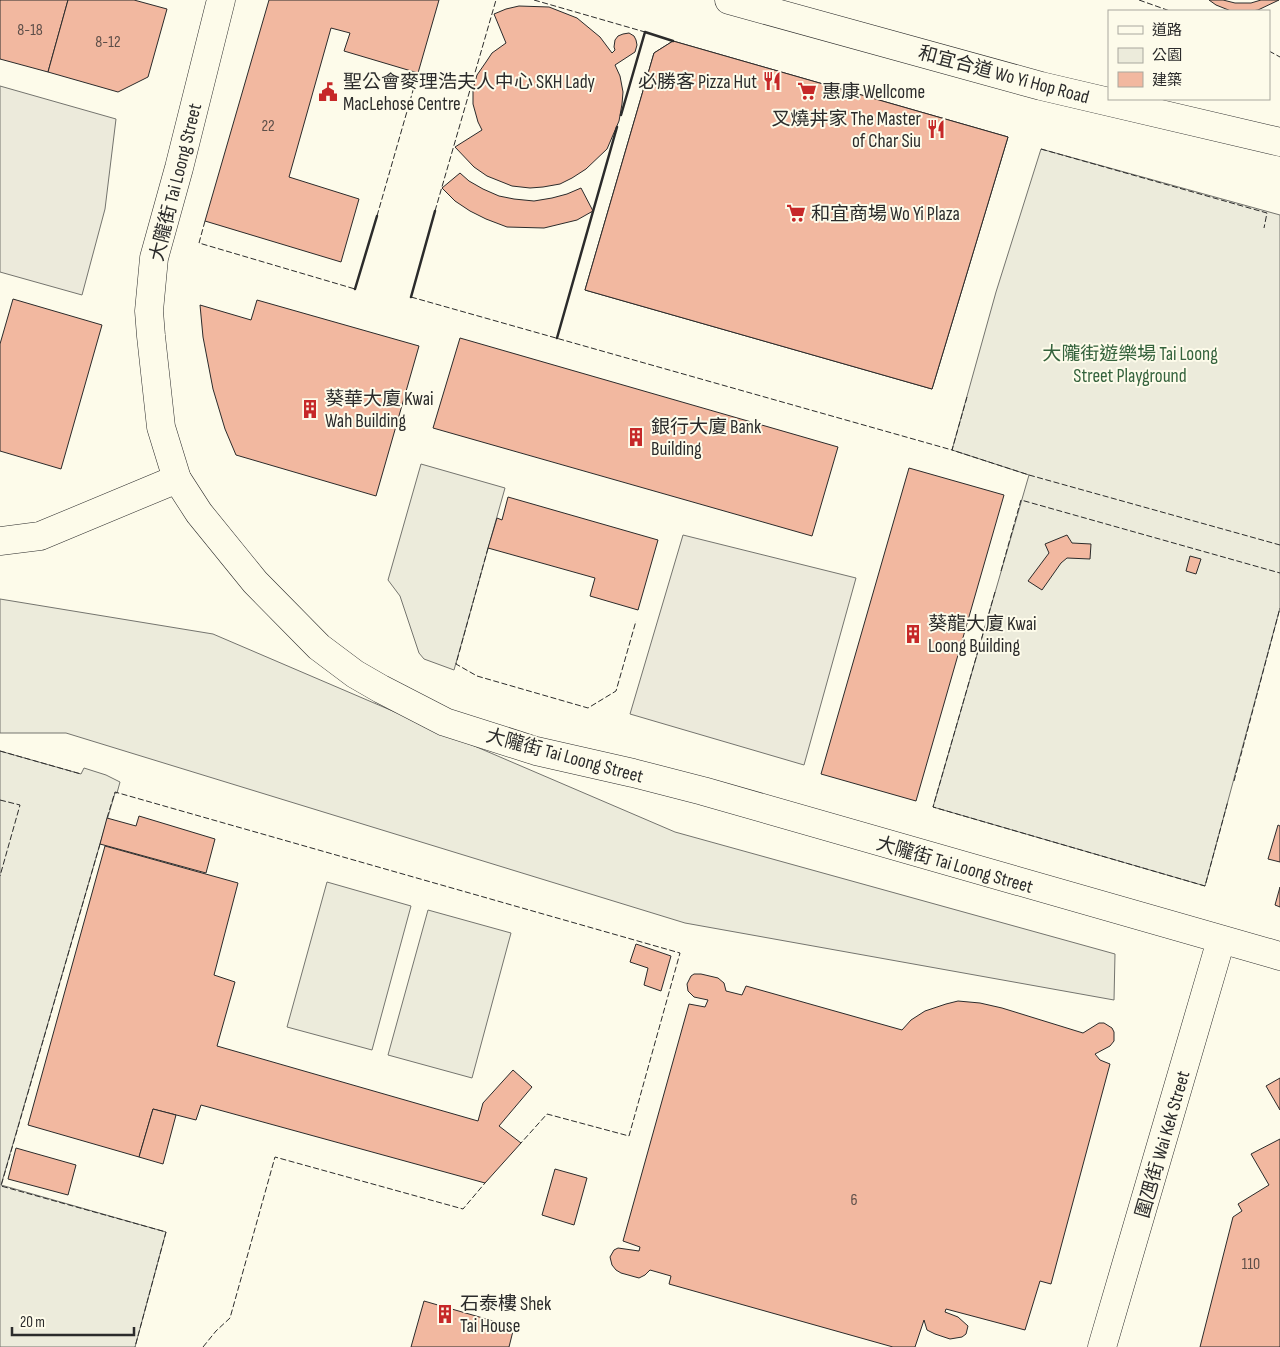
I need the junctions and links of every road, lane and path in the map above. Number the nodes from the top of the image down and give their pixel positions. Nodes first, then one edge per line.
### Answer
1 (221, 0) edge
2 (729, 0) edge
3 (1280, 142) edge
4 (177, 479) junction
5 (0, 541) edge
6 (1221, 940) junction
7 (1280, 956) edge
8 (1102, 1347) edge

1 - 4 street, 大隴街 Tai Loong Street
2 - 3 street, 和宜合道 Wo Yi Hop Road
4 - 5 street
4 - 6 street, 大隴街 Tai Loong Street
6 - 7 street, 大隴街 Tai Loong Street
6 - 8 street, 圍乪街 Wai Kek Street

